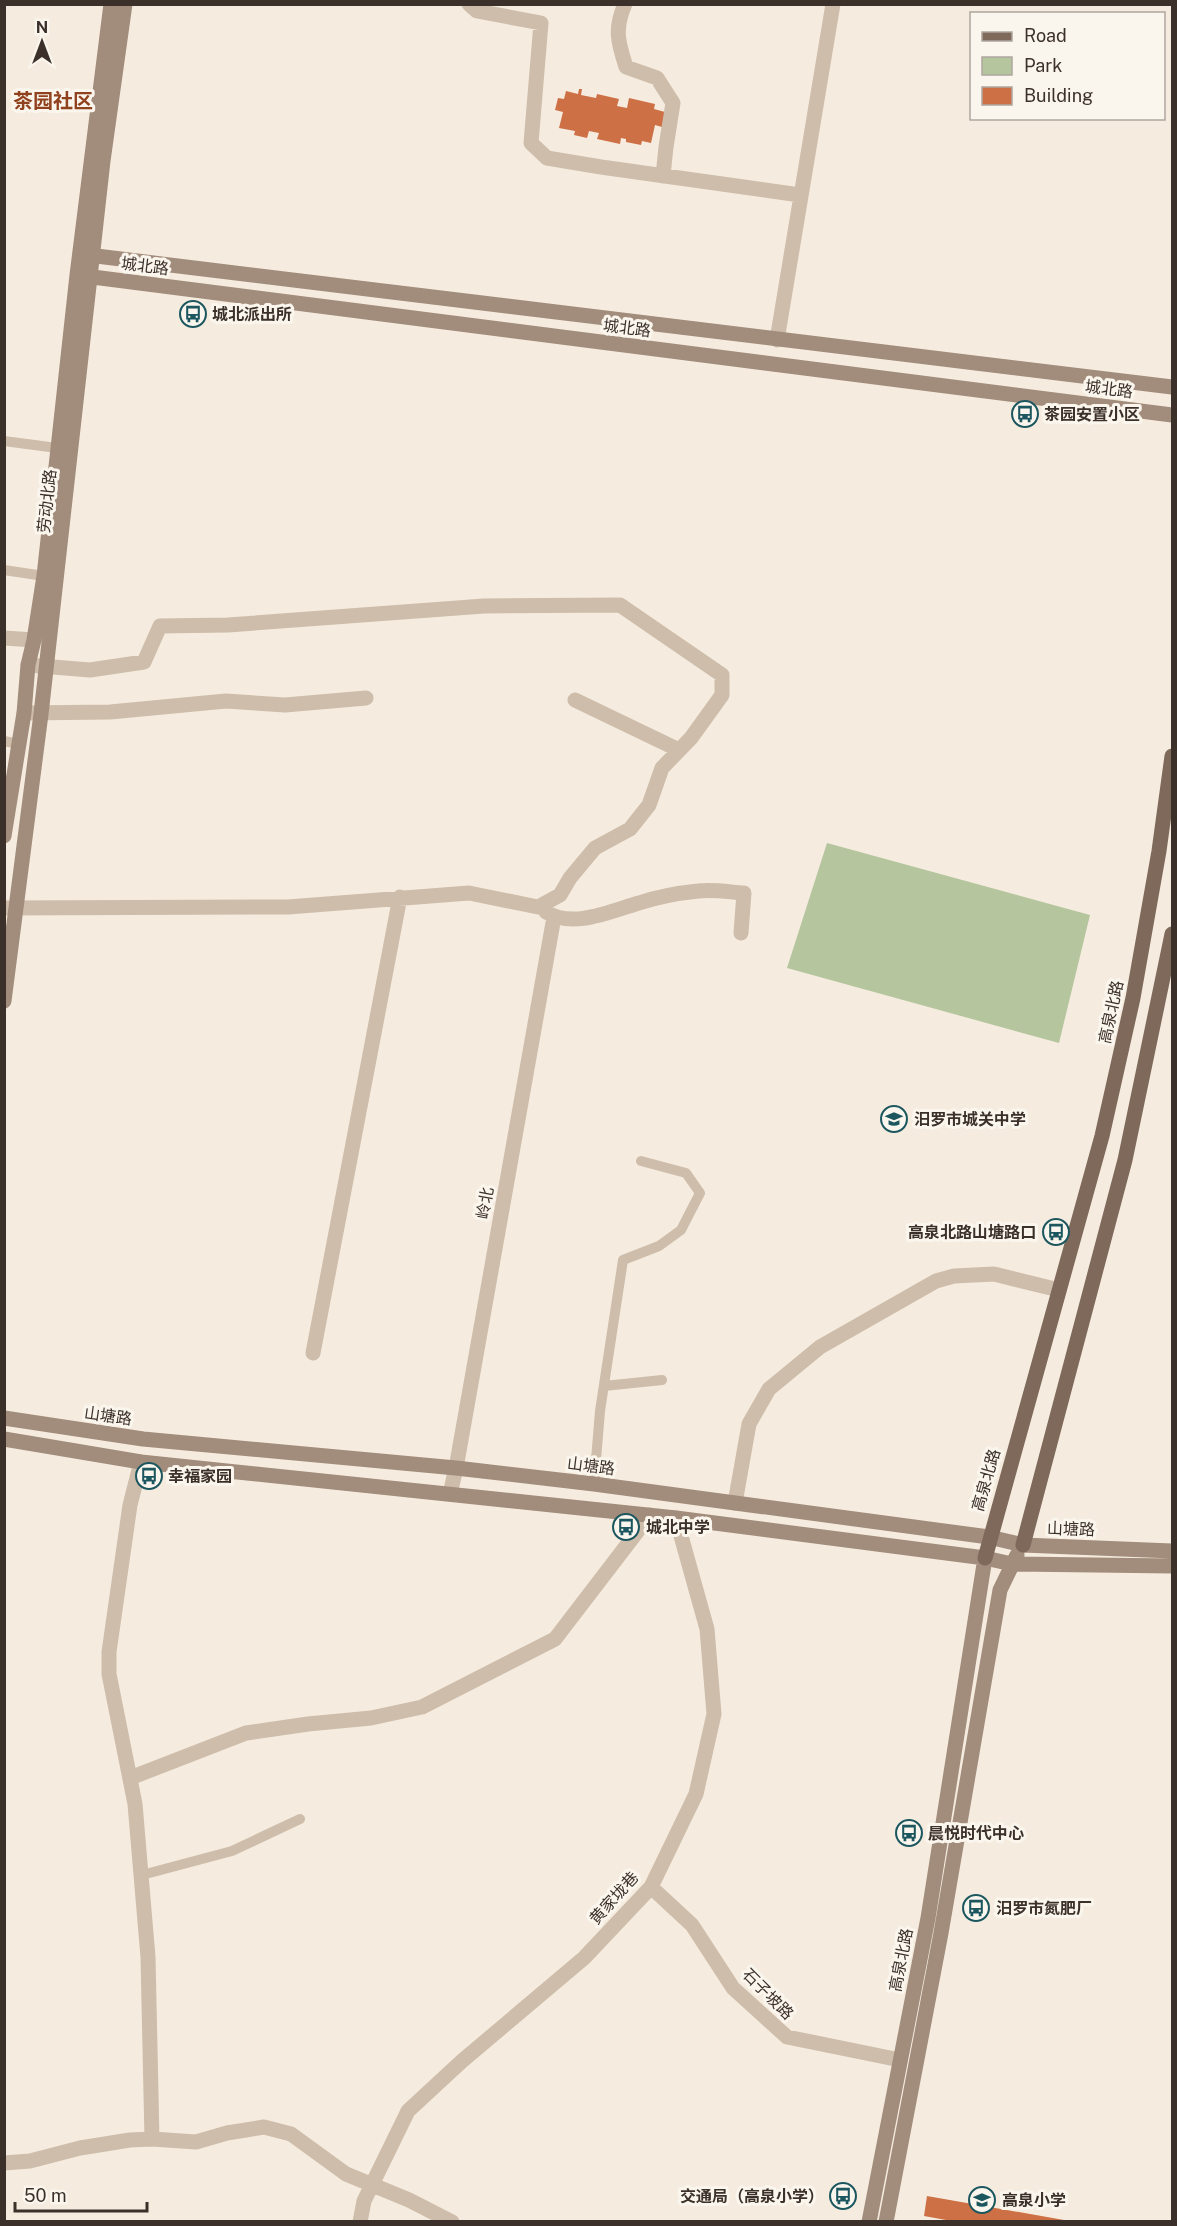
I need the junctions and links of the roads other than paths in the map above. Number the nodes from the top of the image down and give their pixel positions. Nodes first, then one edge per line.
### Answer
1 (111, 4) edge
2 (125, 4) edge
3 (469, 4) edge
4 (625, 4) edge
5 (832, 4) edge
6 (663, 176) junction
7 (800, 195) junction
8 (87, 255) junction
9 (84, 277) junction
10 (777, 340) junction
11 (1173, 387) edge
12 (1173, 415) edge
13 (4, 441) edge
14 (57, 448) junction
15 (4, 570) edge
16 (44, 576) junction
17 (4, 638) edge
18 (34, 640) junction
19 (28, 665) junction
20 (46, 667) junction
21 (366, 698) dead end
22 (575, 700) dead end
23 (24, 713) junction
24 (41, 714) junction
25 (12, 742) edge
26 (679, 750) junction
27 (1173, 756) edge
28 (4, 836) edge
29 (400, 897) junction
30 (538, 907) junction
31 (10, 908) edge
32 (555, 917) junction
33 (741, 933) dead end
34 (1173, 934) edge
35 (4, 1001) edge
36 (641, 1161) dead end
37 (1059, 1290) junction
38 (313, 1353) dead end
39 (662, 1380) dead end
40 (604, 1386) junction
41 (4, 1418) edge
42 (4, 1439) edge
43 (141, 1462) junction
44 (456, 1468) junction
45 (594, 1484) junction
46 (450, 1494) junction
47 (735, 1503) junction
48 (650, 1515) junction
49 (676, 1518) junction
50 (989, 1537) junction
51 (1023, 1545) junction
52 (1173, 1551) edge
53 (985, 1558) junction
54 (1012, 1564) junction
55 (1173, 1566) edge
56 (130, 1778) junction
57 (300, 1819) dead end
58 (141, 1875) junction
59 (651, 1887) junction
60 (900, 2060) junction
61 (152, 2139) junction
62 (4, 2163) edge
63 (371, 2185) junction
64 (360, 2222) edge
65 (452, 2222) edge
66 (869, 2222) edge
67 (886, 2222) edge

1 - 8 street, 劳动北路
2 - 8 street, 劳动北路
3 - 6 street
4 - 6 street
5 - 7 street
6 - 7 street
7 - 10 street
8 - 9 street, 劳动北路
8 - 10 street, 城北路
9 - 12 street, 城北路
9 - 14 street, 劳动北路
9 - 20 street, 劳动北路
10 - 11 street, 城北路
13 - 14 lane
14 - 16 street, 劳动北路
15 - 16 lane
16 - 18 street, 劳动北路
17 - 18 street
18 - 19 street, 劳动北路
19 - 20 street
19 - 23 street, 劳动北路
20 - 24 street, 劳动北路
20 - 26 street
21 - 24 street
22 - 26 street
23 - 24 street
23 - 25 street, 劳动北路
24 - 31 street, 劳动北路
25 - 28 street, 劳动北路
26 - 30 street
27 - 37 main road, 高泉北路
29 - 30 street
29 - 31 street
29 - 38 street
30 - 32 street
31 - 35 street, 劳动北路
32 - 33 street
32 - 44 street, 岭北
34 - 51 main road, 高泉北路
36 - 40 lane
37 - 47 street
37 - 50 main road, 高泉北路
39 - 40 lane
40 - 45 lane
41 - 44 street, 山塘路
42 - 43 street
43 - 46 street
43 - 56 street
44 - 45 street, 山塘路
44 - 46 street, 岭北
45 - 47 street, 山塘路
46 - 48 street
47 - 50 street, 山塘路
48 - 49 street
48 - 56 street
49 - 53 street
49 - 59 street, 黄家垅巷
50 - 51 street, 山塘路
50 - 53 main road, 高泉北路
51 - 52 street, 山塘路
51 - 54 street, 高泉北路
53 - 54 street
53 - 60 street, 高泉北路
54 - 55 street
54 - 67 street, 高泉北路
56 - 58 street
57 - 58 lane
58 - 61 street
59 - 60 street, 石子坡路
59 - 63 street, 黄家垅巷
60 - 66 street, 高泉北路
61 - 62 street
61 - 63 street
63 - 64 street, 黄家垅巷
63 - 65 street

